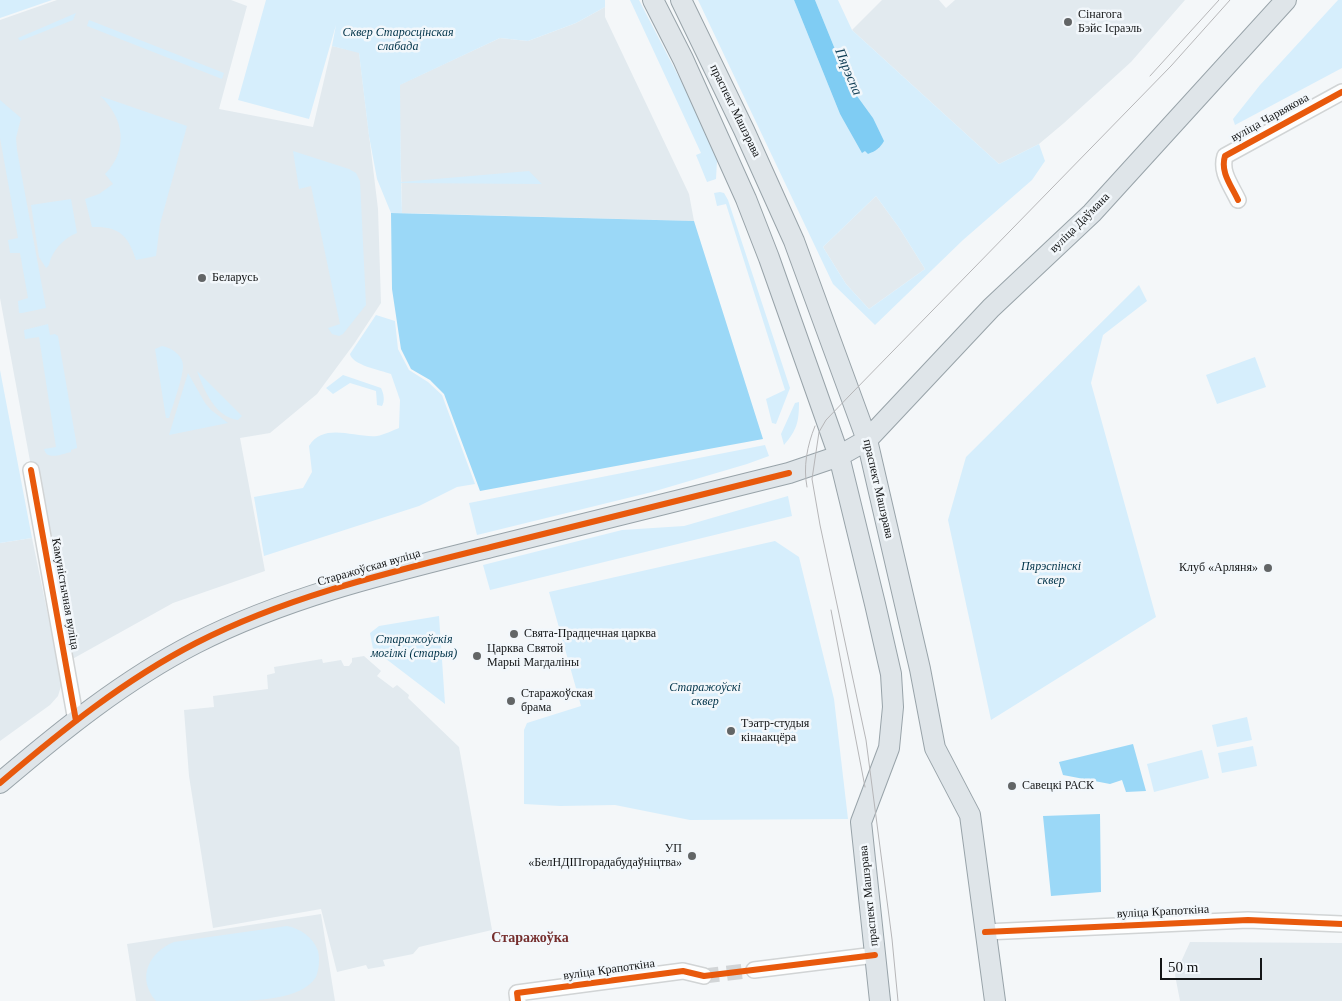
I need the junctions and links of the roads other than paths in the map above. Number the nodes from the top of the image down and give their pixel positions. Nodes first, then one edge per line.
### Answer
1 (653, 0) edge
2 (681, 0) edge
3 (1286, 0) edge
4 (691, 21) junction
5 (670, 31) junction
6 (1342, 92) edge
7 (1238, 200) dead end
8 (867, 440) junction
9 (839, 456) junction
10 (31, 470) dead end
11 (76, 721) junction
12 (0, 783) edge
13 (1342, 924) edge
14 (985, 932) junction
15 (875, 955) junction
16 (754, 970) tunnel mouth
17 (704, 976) tunnel mouth
18 (517, 997) edge
19 (880, 1001) edge
20 (995, 1001) edge

1 - 5 main road, праспект Машэрава
2 - 4 main road, праспект Машэрава
3 - 8 main road, вуліца Даўмана
4 - 5 main road
4 - 8 main road, праспект Машэрава
5 - 9 main road, праспект Машэрава
6 - 7 street, вуліца Чарвякова
8 - 9 main road, вуліца Даўмана
8 - 14 main road, праспект Машэрава
9 - 11 main road, Старажоўская вуліца
9 - 15 main road, праспект Машэрава
10 - 11 street, Камуністычная вуліца
11 - 12 main road, Старажоўская вуліца
13 - 14 street, вуліца Крапоткіна
14 - 20 main road, праспект Машэрава
15 - 16 street
15 - 19 main road, праспект Машэрава
17 - 18 street, вуліца Крапоткіна

